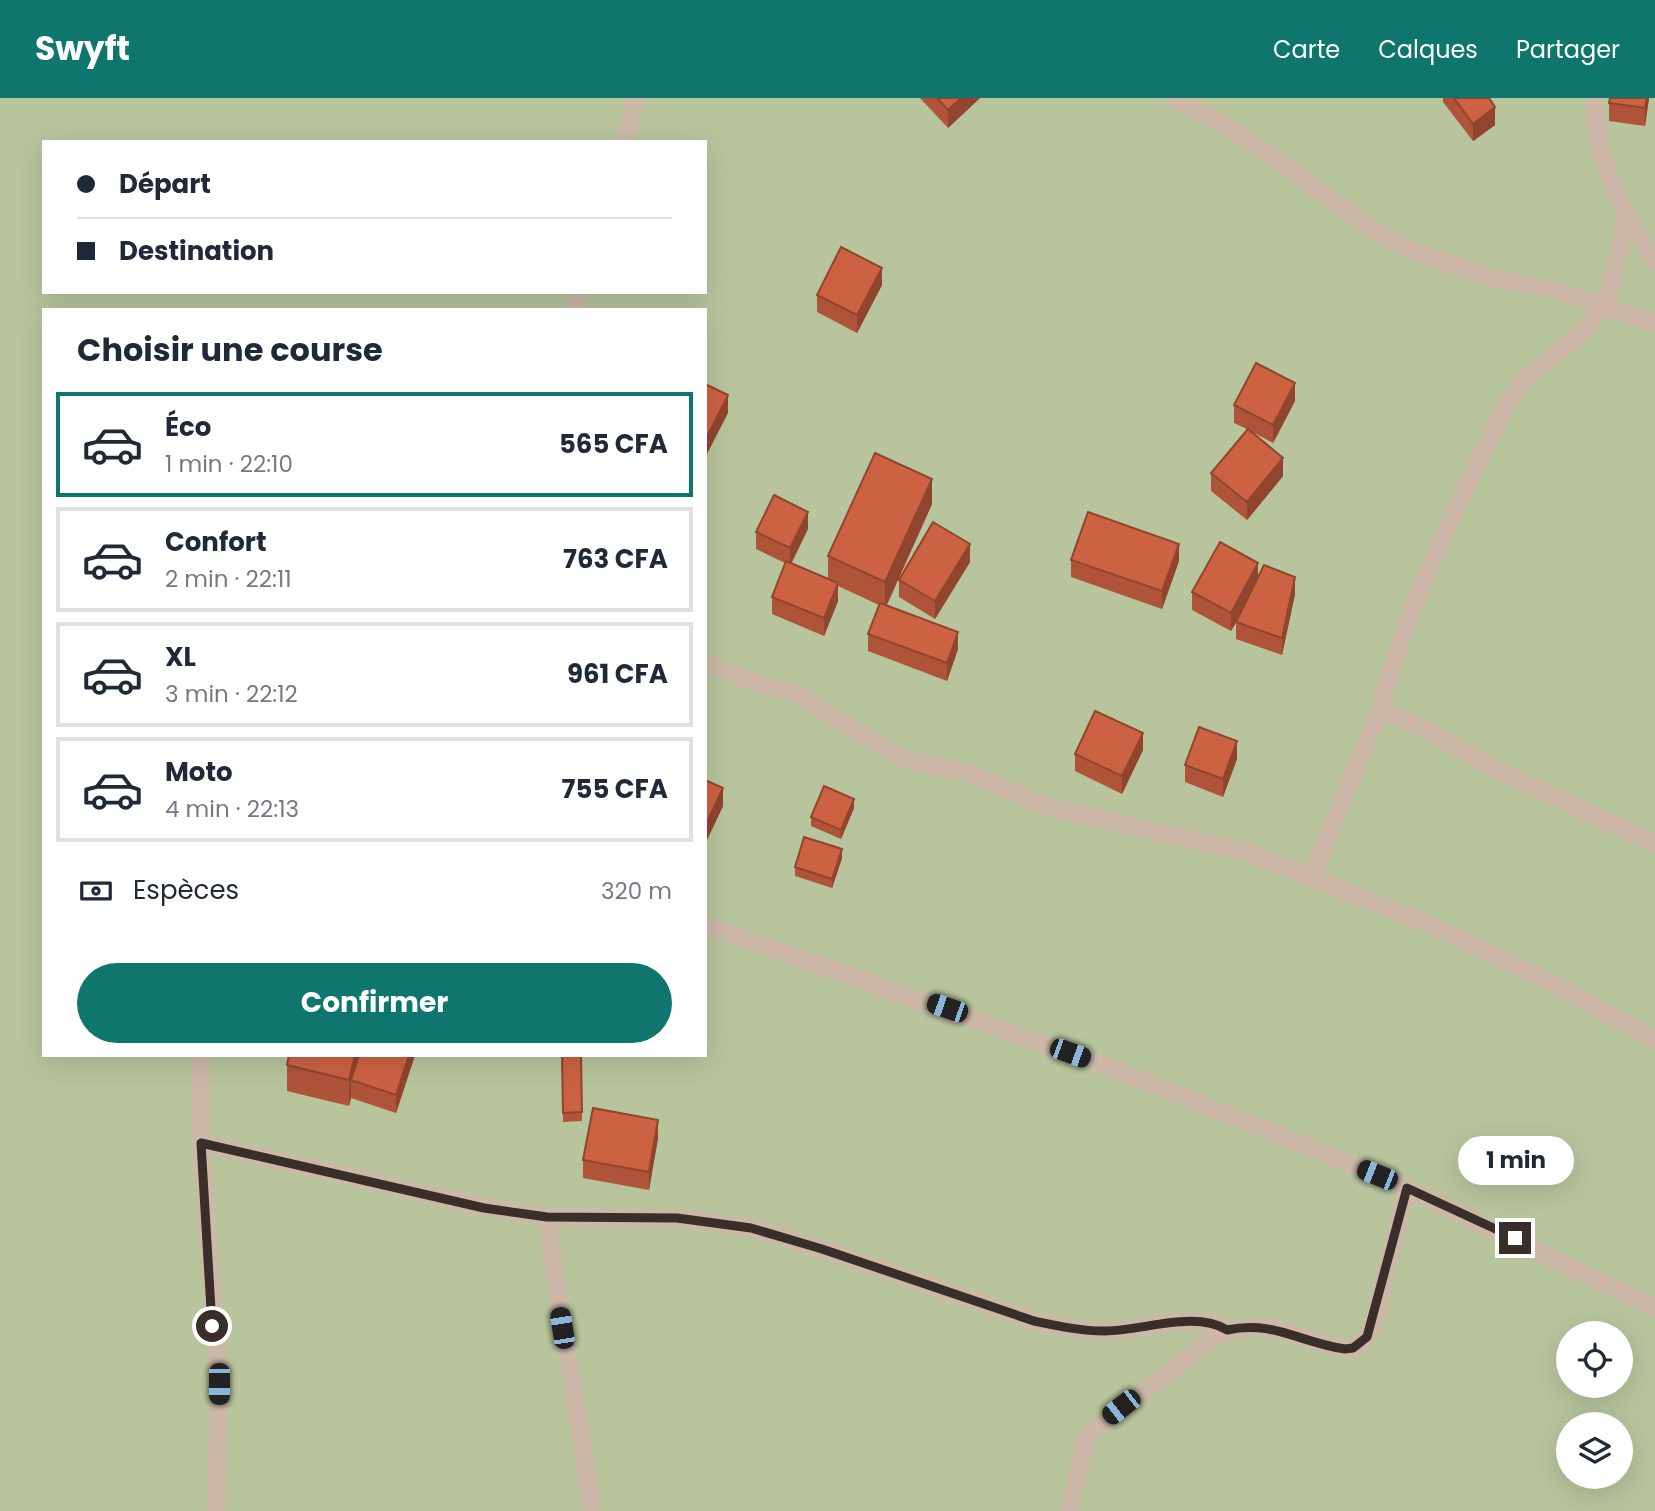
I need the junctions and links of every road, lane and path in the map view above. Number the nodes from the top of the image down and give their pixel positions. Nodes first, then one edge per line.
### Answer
1 (636, 98) edge
2 (1174, 98) edge
3 (1595, 98) edge
4 (625, 140) edge
5 (1627, 216) junction
6 (1655, 261) edge
7 (1606, 305) junction
8 (1655, 323) edge
9 (707, 664) edge
10 (1380, 710) junction
11 (1655, 844) edge
12 (1311, 878) junction
13 (707, 926) edge
14 (1655, 1040) edge
15 (200, 1057) edge
16 (201, 1143) junction
17 (1407, 1188) junction
18 (547, 1217) junction
19 (1655, 1308) edge
20 (1227, 1330) junction
21 (216, 1511) edge
22 (592, 1511) edge
23 (1069, 1511) edge

1 - 4 street
2 - 7 street
3 - 5 street
5 - 6 street
5 - 7 street
7 - 8 street
7 - 10 street
9 - 12 street
10 - 11 street
10 - 12 street
12 - 14 street
13 - 17 street
15 - 16 street
16 - 18 street
16 - 21 street
17 - 19 street
17 - 20 street
18 - 20 street
18 - 22 street
20 - 23 street

